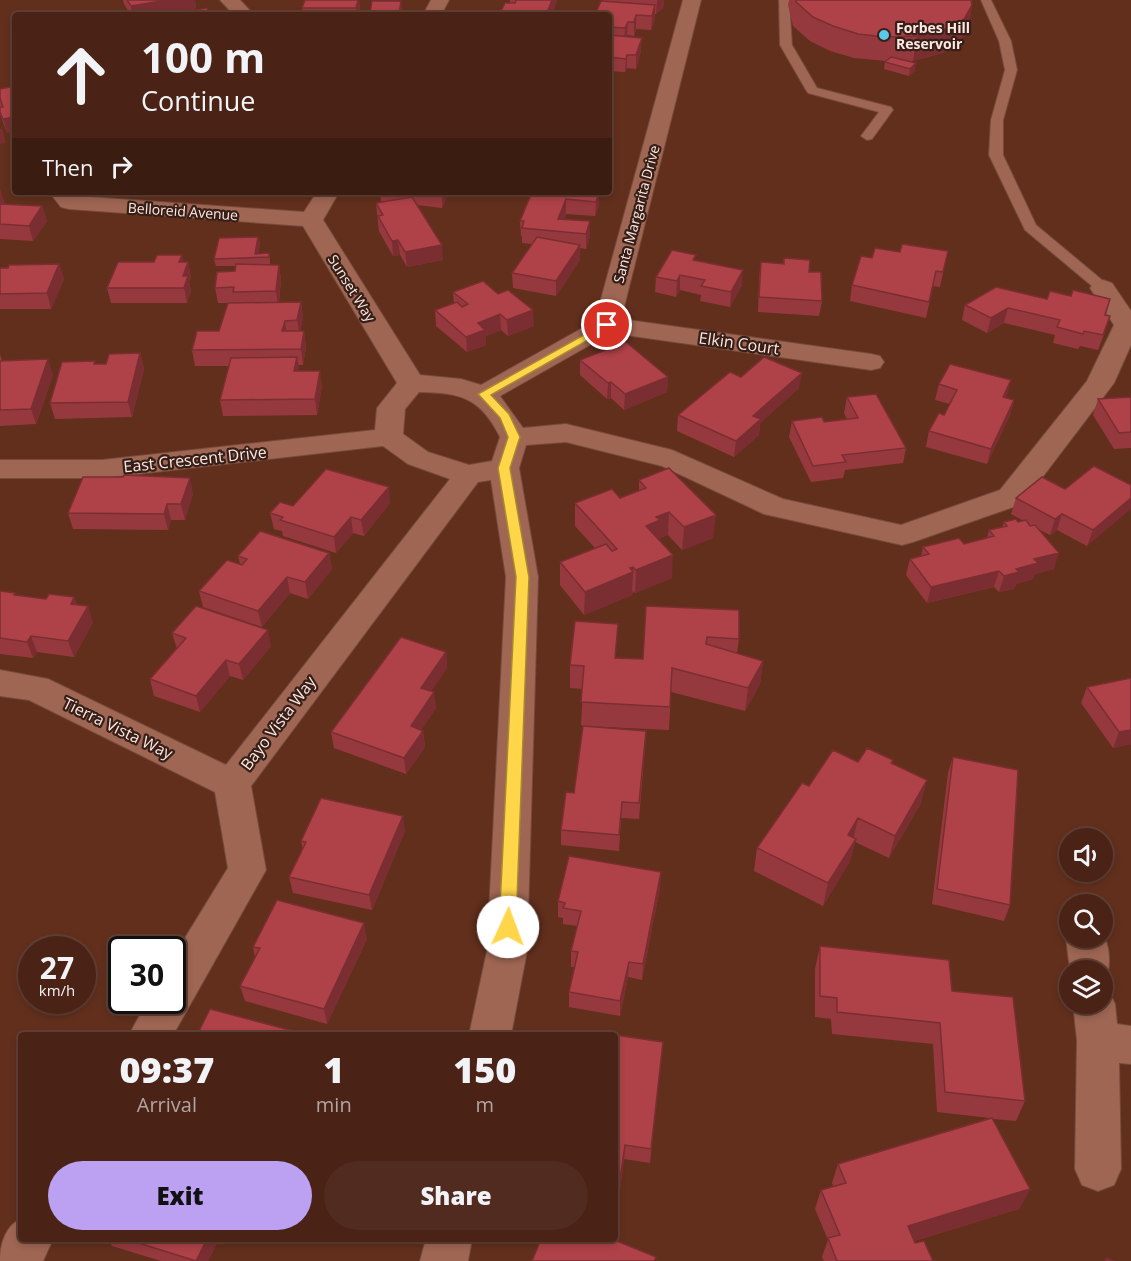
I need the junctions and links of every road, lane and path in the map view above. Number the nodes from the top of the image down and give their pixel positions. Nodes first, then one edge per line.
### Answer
1 (228, 0) edge
2 (692, 0) edge
3 (784, 0) edge
4 (986, 0) edge
5 (242, 12) edge
6 (867, 136) dead end
7 (63, 195) edge
8 (326, 195) edge
9 (310, 220) junction
10 (1103, 288) joint
11 (607, 325) junction
12 (871, 362) dead end
13 (411, 383) junction
14 (484, 394) junction
15 (389, 437) junction
16 (509, 453) junction
17 (0, 469) edge
18 (468, 475) junction
19 (0, 683) edge
20 (232, 784) junction
21 (186, 975) edge
22 (163, 1014) edge
23 (1107, 1029) edge
24 (152, 1032) edge
25 (491, 1032) edge
26 (1098, 1169) dead end
27 (28, 1242) edge
28 (448, 1242) edge
29 (17, 1261) edge
30 (444, 1261) edge

1 - 5 street
2 - 11 street, Santa Margarita Drive
3 - 6 lane
4 - 10 lane
7 - 9 street, Belloreid Avenue
8 - 9 street
9 - 13 street, Sunset Way
10 - 16 street
11 - 12 street, Elkin Court
11 - 14 street
13 - 14 street
13 - 15 street
14 - 16 street
15 - 17 street, East Crescent Drive
15 - 18 street
16 - 18 street
16 - 25 street
18 - 20 street, Bayo Vista Way
19 - 20 street, Tierra Vista Way
20 - 21 street, Bayo Vista Way
22 - 24 street, Bayo Vista Way
23 - 26 street
27 - 29 street
28 - 30 street

